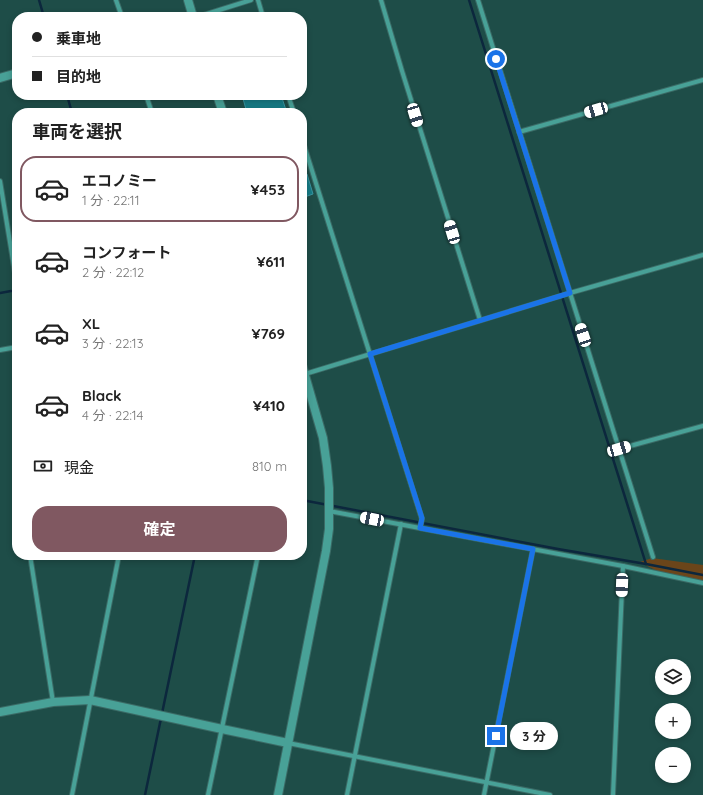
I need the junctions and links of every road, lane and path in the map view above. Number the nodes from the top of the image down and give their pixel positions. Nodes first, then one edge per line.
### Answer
1 (116, 0) edge
2 (188, 0) edge
3 (251, 0) edge
4 (258, 0) edge
5 (381, 0) edge
6 (478, 0) edge
7 (120, 12) edge
8 (192, 12) edge
9 (213, 12) edge
10 (262, 12) edge
11 (12, 74) edge
12 (0, 78) edge
13 (703, 80) edge
14 (519, 132) junction
15 (307, 155) edge
16 (0, 181) edge
17 (12, 254) edge
18 (703, 255) edge
19 (570, 293) junction
20 (480, 320) junction
21 (12, 348) edge
22 (0, 350) edge
23 (370, 354) junction
24 (307, 373) edge
25 (307, 382) edge
26 (703, 426) edge
27 (619, 449) junction
28 (329, 510) junction
29 (401, 524) junction
30 (420, 528) junction
31 (533, 549) junction
32 (653, 557) dead end
33 (31, 560) edge
34 (118, 560) edge
35 (257, 560) edge
36 (623, 566) junction
37 (703, 583) edge
38 (90, 700) junction
39 (53, 702) junction
40 (0, 712) edge
41 (222, 729) junction
42 (288, 742) junction
43 (355, 756) junction
44 (487, 782) junction
45 (72, 795) edge
46 (208, 795) edge
47 (278, 795) edge
48 (347, 795) edge
49 (484, 795) edge
50 (550, 795) edge
51 (613, 795) edge

1 - 7 street
2 - 8 street
3 - 9 street
4 - 10 street
5 - 20 street
6 - 14 street
11 - 12 street
13 - 14 street
14 - 19 street
15 - 23 street
16 - 17 street
18 - 19 street
19 - 20 street
19 - 27 street
20 - 23 street
21 - 22 street
23 - 24 street
23 - 30 street
25 - 28 street
26 - 27 street
27 - 32 street
28 - 29 street
28 - 42 street
29 - 30 street
29 - 43 street
30 - 31 street
31 - 36 street
31 - 44 street
33 - 39 street
34 - 38 street
35 - 41 street
36 - 37 street
36 - 51 street
38 - 39 street
38 - 41 street
38 - 45 street
39 - 40 street
41 - 42 street
41 - 46 street
42 - 43 street
42 - 47 street
43 - 44 street
43 - 48 street
44 - 49 street
44 - 50 street

